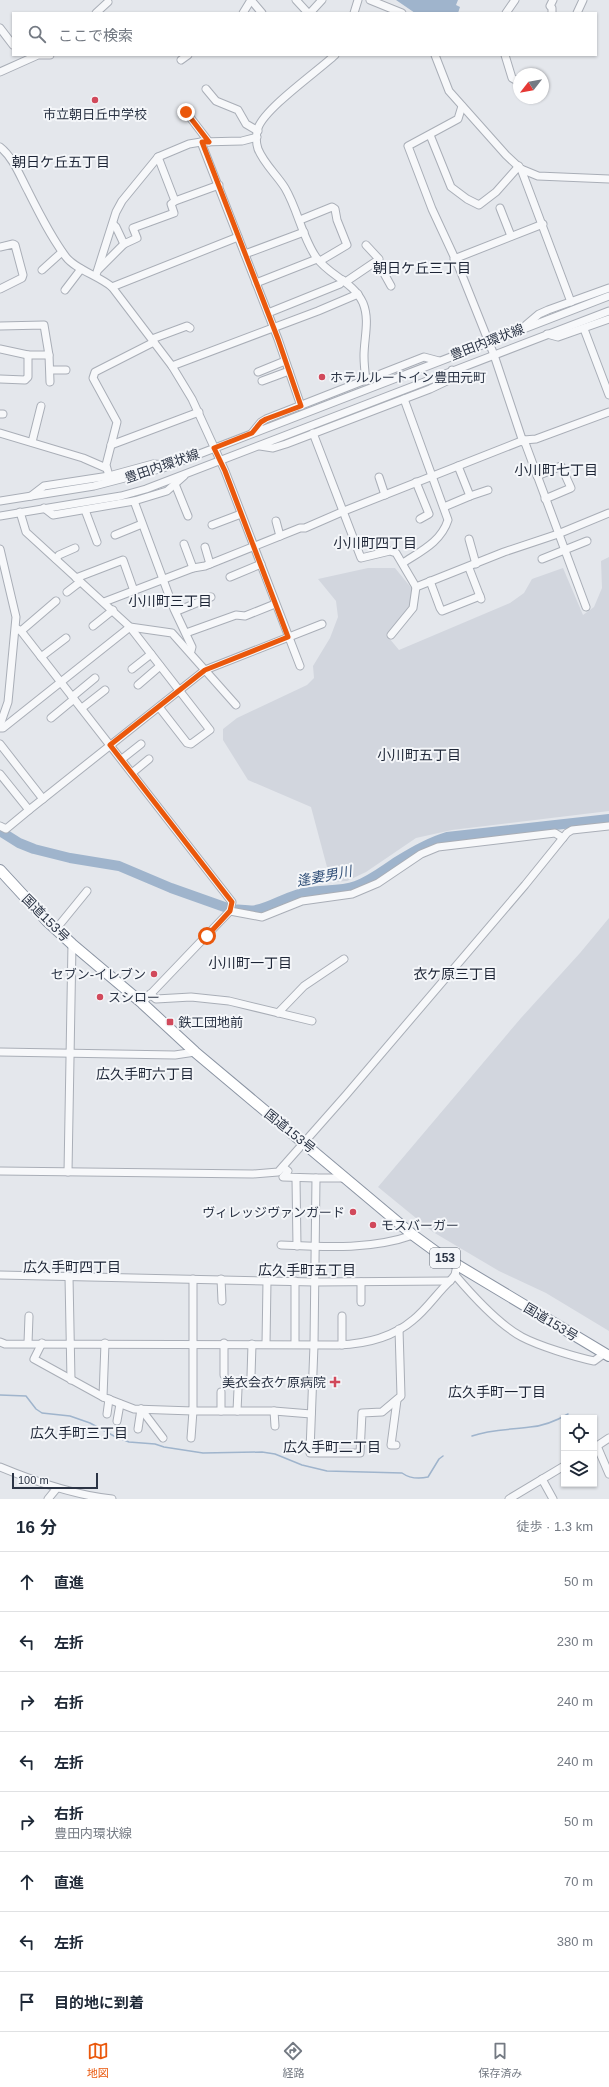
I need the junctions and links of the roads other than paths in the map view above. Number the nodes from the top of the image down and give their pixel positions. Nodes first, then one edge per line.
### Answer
1 (251, 0) edge
2 (296, 0) edge
3 (322, 0) edge
4 (358, 0) edge
5 (370, 0) edge
6 (515, 0) edge
7 (553, 0) edge
8 (583, 0) edge
9 (108, 2) dead end
10 (244, 11) edge
11 (97, 12) edge
12 (261, 12) edge
13 (308, 12) edge
14 (310, 12) edge
15 (354, 12) edge
16 (400, 12) edge
17 (507, 12) edge
18 (552, 12) edge
19 (577, 12) edge
20 (0, 28) edge
21 (12, 44) edge
22 (33, 56) edge
23 (187, 56) edge
24 (333, 56) edge
25 (435, 56) edge
26 (505, 56) edge
27 (23, 58) edge
28 (181, 60) dead end
29 (0, 72) edge
30 (513, 79) edge
31 (206, 89) dead end
32 (462, 106) junction
33 (186, 112) dead end
34 (257, 134) junction
35 (430, 135) junction
36 (205, 142) junction
37 (0, 150) edge
38 (158, 157) junction
39 (520, 167) junction
40 (609, 179) edge
41 (219, 185) junction
42 (175, 201) junction
43 (500, 208) dead end
44 (300, 220) junction
45 (113, 224) junction
46 (543, 224) junction
47 (304, 232) junction
48 (511, 236) junction
49 (238, 237) junction
50 (124, 244) junction
51 (366, 245) dead end
52 (0, 247) edge
53 (62, 252) junction
54 (245, 254) junction
55 (454, 259) junction
56 (318, 260) junction
57 (379, 260) junction
58 (81, 269) junction
59 (42, 270) dead end
60 (97, 272) junction
61 (345, 281) junction
62 (256, 283) junction
63 (390, 286) dead end
64 (112, 287) junction
65 (609, 288) edge
66 (0, 289) edge
67 (64, 290) dead end
68 (358, 294) junction
69 (609, 296) edge
70 (571, 302) junction
71 (609, 311) edge
72 (268, 313) junction
73 (609, 319) edge
74 (0, 326) edge
75 (190, 328) dead end
76 (273, 328) junction
77 (524, 328) junction
78 (584, 329) junction
79 (547, 334) junction
80 (153, 341) junction
81 (487, 341) junction
82 (0, 350) edge
83 (49, 354) junction
84 (28, 355) junction
85 (494, 355) junction
86 (286, 361) junction
87 (439, 361) junction
88 (172, 366) junction
89 (51, 370) junction
90 (66, 370) dead end
91 (289, 370) junction
92 (452, 370) junction
93 (258, 372) dead end
94 (0, 379) edge
95 (262, 381) dead end
96 (366, 381) junction
97 (50, 382) dead end
98 (342, 390) junction
99 (609, 395) edge
100 (404, 399) junction
101 (334, 402) junction
102 (367, 404) junction
103 (41, 406) dead end
104 (301, 406) junction
105 (383, 406) junction
106 (357, 408) junction
107 (199, 412) junction
108 (609, 412) edge
109 (348, 420) junction
110 (0, 433) edge
111 (252, 433) junction
112 (313, 433) junction
113 (523, 441) junction
114 (32, 442) junction
115 (111, 445) junction
116 (258, 446) junction
117 (214, 448) junction
118 (219, 460) junction
119 (169, 465) junction
120 (458, 466) junction
121 (106, 468) junction
122 (187, 473) junction
123 (109, 476) junction
124 (432, 476) junction
125 (537, 476) junction
126 (379, 477) dead end
127 (416, 482) junction
128 (175, 484) junction
129 (488, 490) dead end
130 (385, 494) junction
131 (31, 496) junction
132 (470, 496) junction
133 (546, 499) junction
134 (0, 501) edge
135 (134, 501) junction
136 (444, 507) junction
137 (44, 508) junction
138 (84, 510) junction
139 (344, 511) junction
140 (20, 512) junction
141 (609, 513) edge
142 (241, 514) junction
143 (0, 516) edge
144 (188, 516) dead end
145 (420, 519) dead end
146 (276, 521) dead end
147 (142, 524) junction
148 (212, 525) dead end
149 (558, 534) junction
150 (115, 535) dead end
151 (280, 536) junction
152 (469, 539) dead end
153 (587, 541) dead end
154 (97, 542) dead end
155 (184, 544) dead end
156 (254, 546) junction
157 (205, 547) dead end
158 (75, 548) dead end
159 (0, 550) edge
160 (564, 550) junction
161 (56, 559) junction
162 (542, 559) dead end
163 (403, 563) junction
164 (210, 564) junction
165 (261, 564) junction
166 (476, 564) junction
167 (193, 568) junction
168 (469, 568) junction
169 (230, 577) dead end
170 (78, 580) junction
171 (164, 580) junction
172 (430, 581) junction
173 (416, 586) junction
174 (134, 591) junction
175 (67, 592) dead end
176 (211, 597) dead end
177 (56, 601) dead end
178 (104, 602) junction
179 (276, 604) junction
180 (586, 607) dead end
181 (113, 610) junction
182 (177, 611) junction
183 (322, 624) dead end
184 (93, 626) dead end
185 (130, 627) junction
186 (19, 629) junction
187 (186, 633) junction
188 (391, 635) dead end
189 (288, 637) junction
190 (66, 638) dead end
191 (191, 652) junction
192 (151, 654) junction
193 (41, 657) junction
194 (160, 666) junction
195 (300, 666) dead end
196 (132, 669) dead end
197 (205, 670) junction
198 (96, 678) dead end
199 (61, 682) junction
200 (138, 685) dead end
201 (105, 690) dead end
202 (180, 691) junction
203 (73, 698) junction
204 (236, 705) dead end
205 (159, 707) junction
206 (82, 708) junction
207 (51, 718) dead end
208 (0, 727) edge
209 (0, 744) edge
210 (141, 744) dead end
211 (110, 745) junction
212 (149, 758) dead end
213 (122, 759) junction
214 (132, 773) junction
215 (0, 774) edge
216 (44, 799) junction
217 (29, 810) junction
218 (0, 826) edge
219 (609, 826) edge
220 (563, 838) junction
221 (0, 870) edge
222 (86, 891) dead end
223 (230, 911) junction
224 (56, 929) junction
225 (72, 944) junction
226 (344, 959) dead end
227 (150, 994) junction
228 (142, 1003) junction
229 (278, 1013) junction
230 (312, 1021) dead end
231 (0, 1052) edge
232 (195, 1052) junction
233 (69, 1053) junction
234 (305, 1142) junction
235 (283, 1167) junction
236 (0, 1171) edge
237 (68, 1172) junction
238 (316, 1178) junction
239 (348, 1178) junction
240 (296, 1179) junction
241 (413, 1235) junction
242 (280, 1245) dead end
243 (297, 1246) junction
244 (316, 1246) junction
245 (456, 1270) junction
246 (0, 1275) edge
247 (69, 1276) junction
248 (193, 1279) junction
249 (221, 1279) junction
250 (267, 1281) junction
251 (295, 1281) junction
252 (450, 1281) junction
253 (316, 1282) junction
254 (361, 1282) junction
255 (222, 1302) dead end
256 (361, 1302) dead end
257 (29, 1316) dead end
258 (342, 1316) dead end
259 (400, 1329) junction
260 (0, 1342) edge
261 (42, 1343) junction
262 (72, 1343) junction
263 (105, 1343) junction
264 (192, 1343) junction
265 (224, 1343) junction
266 (28, 1344) junction
267 (252, 1344) junction
268 (266, 1344) junction
269 (295, 1344) junction
270 (314, 1345) junction
271 (342, 1345) junction
272 (607, 1355) edge
273 (224, 1375) dead end
274 (251, 1376) dead end
275 (72, 1380) junction
276 (238, 1389) dead end
277 (222, 1392) dead end
278 (106, 1398) junction
279 (397, 1400) junction
280 (120, 1404) junction
281 (141, 1409) junction
282 (192, 1411) junction
283 (221, 1411) junction
284 (236, 1411) junction
285 (274, 1411) junction
286 (107, 1414) dead end
287 (310, 1414) junction
288 (117, 1421) dead end
289 (275, 1426) dead end
290 (138, 1429) dead end
291 (162, 1438) dead end
292 (192, 1438) dead end
293 (609, 1438) edge
294 (396, 1445) dead end
295 (597, 1446) edge
296 (597, 1451) edge
297 (0, 1467) edge
298 (561, 1468) edge
299 (609, 1474) edge
300 (542, 1480) junction
301 (57, 1488) junction
302 (48, 1499) edge
303 (112, 1499) edge
304 (509, 1499) edge
305 (553, 1499) edge

1 - 10 street
1 - 12 street
2 - 13 street
3 - 14 street
4 - 15 street
5 - 16 street
6 - 17 street
7 - 18 street
8 - 19 street
9 - 11 street
20 - 21 street
22 - 27 street
23 - 28 street
24 - 34 street
25 - 32 street
26 - 30 street
27 - 29 street
31 - 34 street
32 - 35 street
32 - 39 street
33 - 36 street
34 - 36 street
34 - 44 street
35 - 39 street
35 - 55 street
36 - 38 street
36 - 41 street
37 - 53 street
38 - 42 street
38 - 45 street
39 - 40 street
39 - 46 street
41 - 42 street
41 - 49 street
42 - 50 street
43 - 48 street
44 - 47 street
44 - 56 street
45 - 50 street
45 - 60 street
46 - 48 street
46 - 70 street
47 - 54 street
47 - 56 street
48 - 55 street
49 - 54 street
49 - 64 street
50 - 60 street
51 - 57 street
52 - 66 street
53 - 58 street
53 - 59 street
54 - 62 street
55 - 81 street
56 - 61 street
56 - 62 street
57 - 61 street
57 - 63 street
58 - 60 street
58 - 67 street
60 - 64 street
61 - 68 street
61 - 72 street
62 - 72 street
64 - 80 street
65 - 70 street
68 - 76 street
68 - 96 street
69 - 77 street, 豊田内環状線
70 - 77 street
71 - 79 street, 豊田内環状線
72 - 76 street
73 - 78 street
74 - 83 street
75 - 80 street
76 - 86 street
76 - 88 street
77 - 81 street, 豊田内環状線
78 - 79 street
78 - 99 street
79 - 85 street, 豊田内環状線
80 - 88 street
80 - 115 street
81 - 85 street
81 - 87 street, 豊田内環状線
82 - 84 street
83 - 84 street
83 - 89 street
84 - 94 street
85 - 92 street, 豊田内環状線
85 - 113 street
86 - 91 street
86 - 93 street
87 - 96 street
87 - 101 street, 豊田内環状線
88 - 107 street
89 - 90 street
89 - 97 street
91 - 95 street
91 - 104 street
92 - 100 street
92 - 102 street, 豊田内環状線
96 - 98 street
98 - 101 street
98 - 104 street
100 - 105 street
100 - 124 street
101 - 111 street, 豊田内環状線
102 - 105 street
102 - 106 street, 豊田内環状線
103 - 114 street
104 - 111 street
105 - 109 street
106 - 109 street
106 - 116 street, 豊田内環状線
107 - 115 street
107 - 117 street
108 - 113 street
109 - 112 street
110 - 114 street
111 - 117 street, 豊田内環状線
112 - 116 street
112 - 139 street
113 - 120 street
113 - 125 street
114 - 121 street
115 - 121 street
116 - 118 street, 豊田内環状線
117 - 118 street
117 - 119 street, 豊田内環状線
118 - 122 street, 豊田内環状線
118 - 142 street
119 - 123 street
119 - 131 street, 豊田内環状線
120 - 124 street
120 - 132 street
121 - 123 street
122 - 128 street
122 - 137 street, 豊田内環状線
123 - 131 street
124 - 127 street
124 - 136 street
125 - 133 street
125 - 133 street
126 - 130 street
127 - 130 street
127 - 145 street
128 - 135 street
128 - 144 street
129 - 132 street
130 - 139 street
131 - 134 street, 豊田内環状線
132 - 136 street
133 - 149 street
135 - 138 street
135 - 147 street
136 - 163 street
137 - 138 street
137 - 140 street, 豊田内環状線
138 - 154 street
139 - 151 street
139 - 163 street
140 - 143 street, 豊田内環状線
140 - 161 street
141 - 149 street
142 - 148 street
142 - 156 street
146 - 151 street
147 - 150 street
147 - 171 street
149 - 160 street
149 - 166 street
151 - 156 street
152 - 166 street
153 - 160 street
155 - 167 street
156 - 164 street
156 - 165 street
157 - 164 street
158 - 161 street
159 - 186 street
160 - 162 street
160 - 180 street
161 - 170 street
163 - 173 street
164 - 167 street
165 - 169 street
165 - 179 street
166 - 168 street
167 - 171 street
168 - 172 street
168 - 172 street
170 - 174 street
170 - 175 street
170 - 178 street
171 - 174 street
171 - 182 street
172 - 173 street
173 - 188 street
174 - 178 street
176 - 182 street
177 - 186 street
178 - 181 street
179 - 187 street
179 - 189 street
181 - 184 street
181 - 185 street
182 - 187 street
183 - 189 street
185 - 191 street
185 - 192 street
185 - 199 street
186 - 193 street
186 - 208 street
187 - 191 street
189 - 195 street
189 - 197 street
190 - 193 street
191 - 197 street
192 - 194 street
192 - 196 street
193 - 199 street
194 - 200 street
194 - 202 street
197 - 202 street
197 - 204 street
198 - 203 street
199 - 203 street
199 - 208 street
201 - 206 street
202 - 205 street
202 - 205 street
203 - 206 street
203 - 207 street
205 - 211 street
206 - 211 street
209 - 216 street
210 - 213 street
211 - 213 street
211 - 216 street
212 - 214 street
213 - 214 street
214 - 223 street
215 - 217 street
216 - 217 street
217 - 218 street
219 - 220 street
220 - 223 street
220 - 234 street
221 - 224 highway, 国道153号 / 153
222 - 224 street
223 - 227 street
224 - 225 highway, 国道153号 / 153
225 - 228 highway, 国道153号 / 153
225 - 233 street
226 - 229 street
227 - 228 street
227 - 229 street
228 - 232 highway, 国道153号 / 153
229 - 230 street
231 - 233 street
232 - 233 street
232 - 234 highway, 国道153号 / 153
233 - 237 street
234 - 235 street
234 - 239 highway, 国道153号 / 153
235 - 237 street
235 - 240 street
236 - 237 street
238 - 239 street
238 - 240 street
238 - 244 street
239 - 241 highway, 国道153号 / 153
240 - 243 street
241 - 244 street
241 - 245 highway, 国道153号 / 153
242 - 243 street
243 - 244 street
244 - 253 street
245 - 252 street
245 - 272 highway, 国道153号 / 153
245 - 272 street
246 - 247 street
247 - 248 street
247 - 262 street
248 - 249 street
248 - 264 street
249 - 250 street
249 - 255 street
250 - 251 street
250 - 268 street
251 - 253 street
251 - 269 street
252 - 254 street
252 - 259 street
253 - 254 street
253 - 270 street
254 - 256 street
257 - 266 street
258 - 271 street
259 - 271 street
259 - 279 street
260 - 266 street
261 - 262 street
261 - 266 street
261 - 275 street
262 - 263 street
262 - 275 street
263 - 264 street
263 - 278 street
264 - 265 street
264 - 282 street
265 - 267 street
265 - 273 street
267 - 268 street
267 - 274 street
268 - 269 street
269 - 270 street
270 - 271 street
270 - 287 street
275 - 278 street
276 - 284 street
277 - 283 street
278 - 280 street
278 - 286 street
279 - 287 street
279 - 294 street
280 - 281 street
280 - 288 street
281 - 282 street
281 - 290 street
281 - 291 street
282 - 283 street
282 - 292 street
283 - 284 street
284 - 285 street
285 - 287 street
285 - 289 street
293 - 295 street
296 - 299 street
297 - 301 street
298 - 300 street
300 - 304 street
300 - 305 street
301 - 302 street
301 - 303 street

